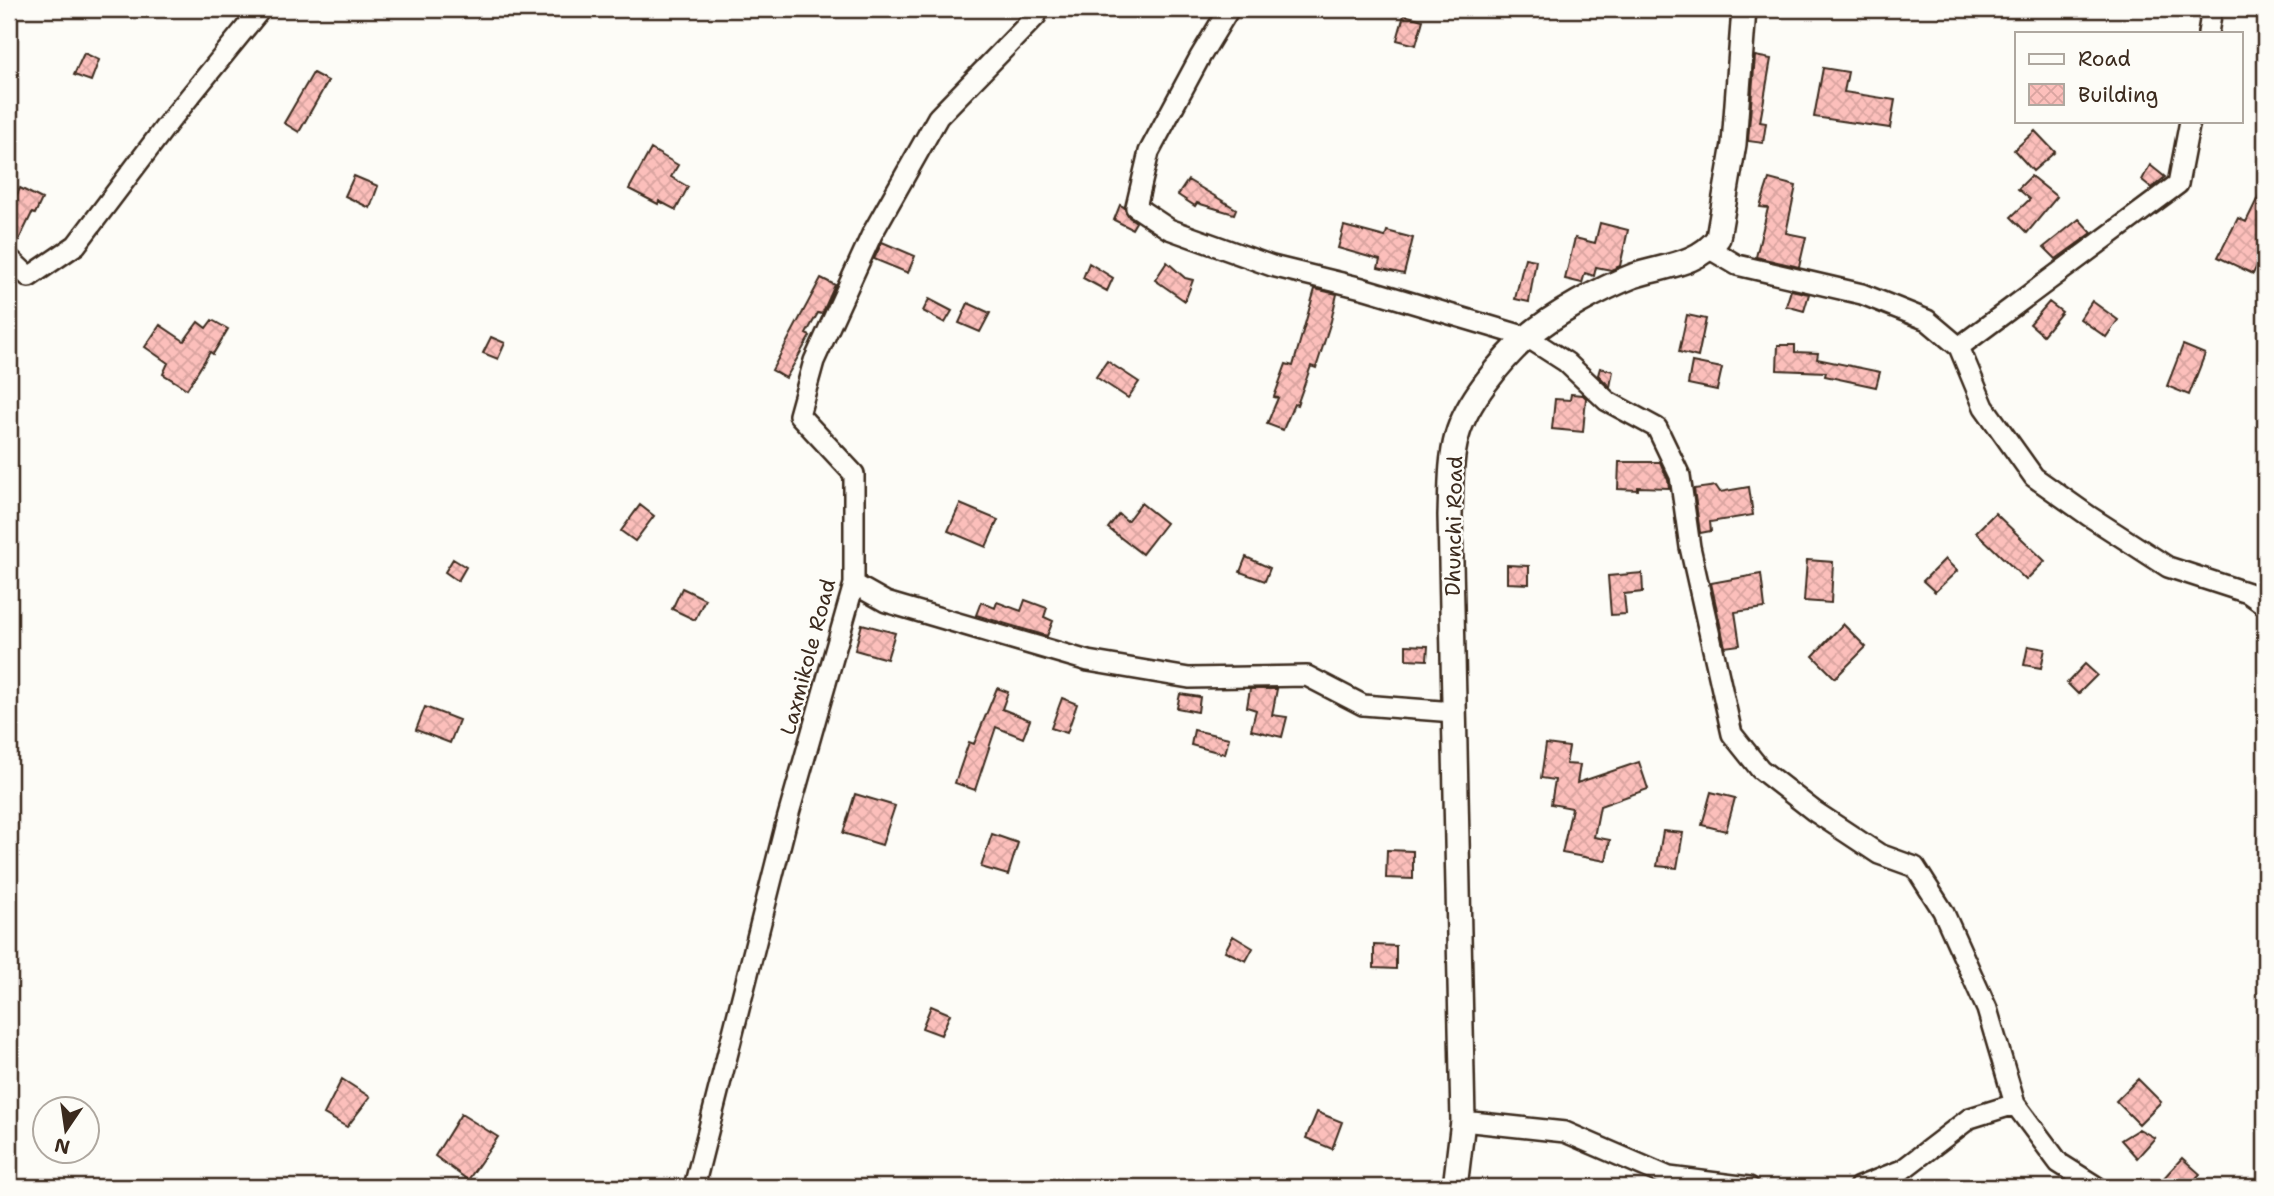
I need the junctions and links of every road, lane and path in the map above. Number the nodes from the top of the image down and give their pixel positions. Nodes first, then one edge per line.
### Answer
1 (261, 9) edge
2 (1038, 9) edge
3 (1229, 9) edge
4 (1744, 9) edge
5 (2213, 9) edge
6 (2208, 32) edge
7 (2190, 122) edge
8 (1710, 250) junction
9 (9, 258) edge
10 (1527, 337) junction
11 (1959, 347) junction
12 (854, 584) junction
13 (2265, 606) edge
14 (1454, 712) junction
15 (2015, 1104) junction
16 (1463, 1121) junction
17 (694, 1187) edge
18 (1455, 1187) edge
19 (1749, 1187) edge
20 (1858, 1187) edge
21 (2096, 1187) edge

1 - 9 street
2 - 12 street, Laxmikole Road
3 - 10 street
4 - 8 street
5 - 6 street
7 - 11 street
8 - 10 street, Dhunchi Road
8 - 11 street
10 - 14 street, Dhunchi Road
10 - 15 street
11 - 13 street
12 - 14 street
12 - 17 street, Laxmikole Road
14 - 16 street, Dhunchi Road
15 - 20 street
15 - 21 street
16 - 18 street, Dhunchi Road
16 - 19 street

